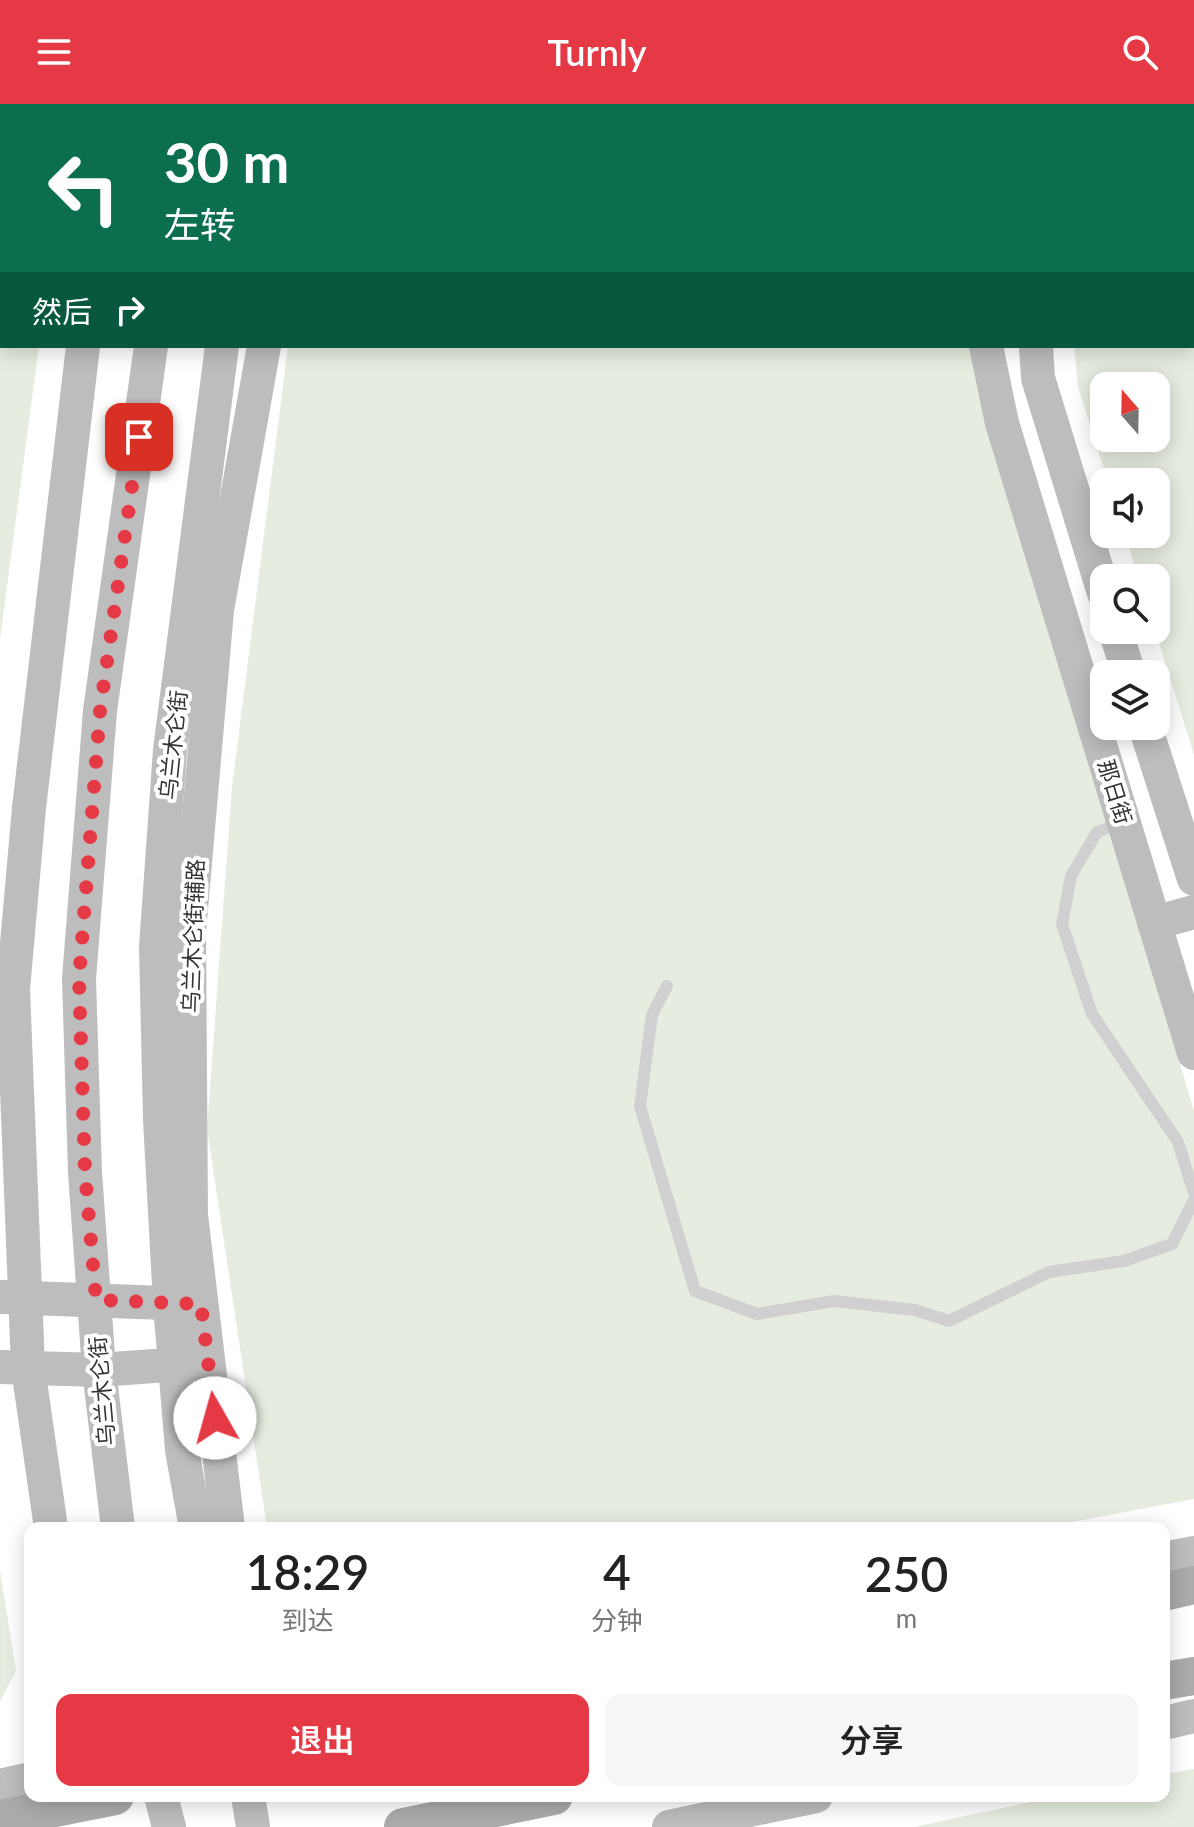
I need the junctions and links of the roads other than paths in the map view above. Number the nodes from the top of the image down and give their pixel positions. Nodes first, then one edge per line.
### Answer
1 (83, 348) edge
2 (151, 348) edge
3 (222, 348) edge
4 (264, 348) edge
5 (986, 348) edge
6 (1036, 348) edge
7 (1095, 564) edge
8 (1149, 740) edge
9 (1124, 822) junction
10 (1194, 879) edge
11 (1194, 912) edge
12 (1154, 923) junction
13 (1183, 980) edge
14 (667, 986) dead end
15 (1194, 1053) edge
16 (1194, 1193) edge
17 (1194, 1200) edge
18 (12, 1298) edge
19 (96, 1300) junction
20 (186, 1304) junction
21 (192, 1364) junction
22 (14, 1368) edge
23 (99, 1370) junction
24 (50, 1522) edge
25 (117, 1522) edge
26 (195, 1522) edge
27 (227, 1522) edge
28 (1194, 1553) edge
29 (1170, 1558) edge
30 (1194, 1585) edge
31 (1170, 1591) edge
32 (1194, 1676) edge
33 (1170, 1680) edge
34 (1194, 1716) edge
35 (1170, 1722) edge
36 (24, 1780) edge
37 (0, 1786) edge
38 (85, 1802) edge
39 (163, 1802) edge
40 (249, 1802) edge
41 (525, 1802) edge
42 (788, 1802) edge
43 (0, 1819) edge
44 (169, 1827) edge
45 (253, 1827) edge
46 (403, 1827) edge
47 (669, 1827) edge

1 - 18 street
2 - 19 street, 乌兰木仑街
3 - 20 street, 乌兰木仑街
4 - 20 street, 乌兰木仑街辅路
5 - 9 street, 那日街
6 - 7 street
8 - 10 street
9 - 12 street, 那日街
9 - 16 lane
11 - 12 street
12 - 13 street, 那日街
13 - 15 street, 那日街
14 - 17 lane
18 - 19 street
18 - 22 street
19 - 20 street
19 - 23 street, 乌兰木仑街
20 - 21 street, 乌兰木仑街
21 - 23 street
21 - 26 street, 乌兰木仑街
21 - 27 street
22 - 23 street
22 - 24 street
23 - 25 street, 乌兰木仑街
28 - 29 street
30 - 31 main road
32 - 33 main road
34 - 35 street
36 - 37 street
38 - 43 main road
39 - 44 street
40 - 45 street
41 - 46 main road
42 - 47 street

